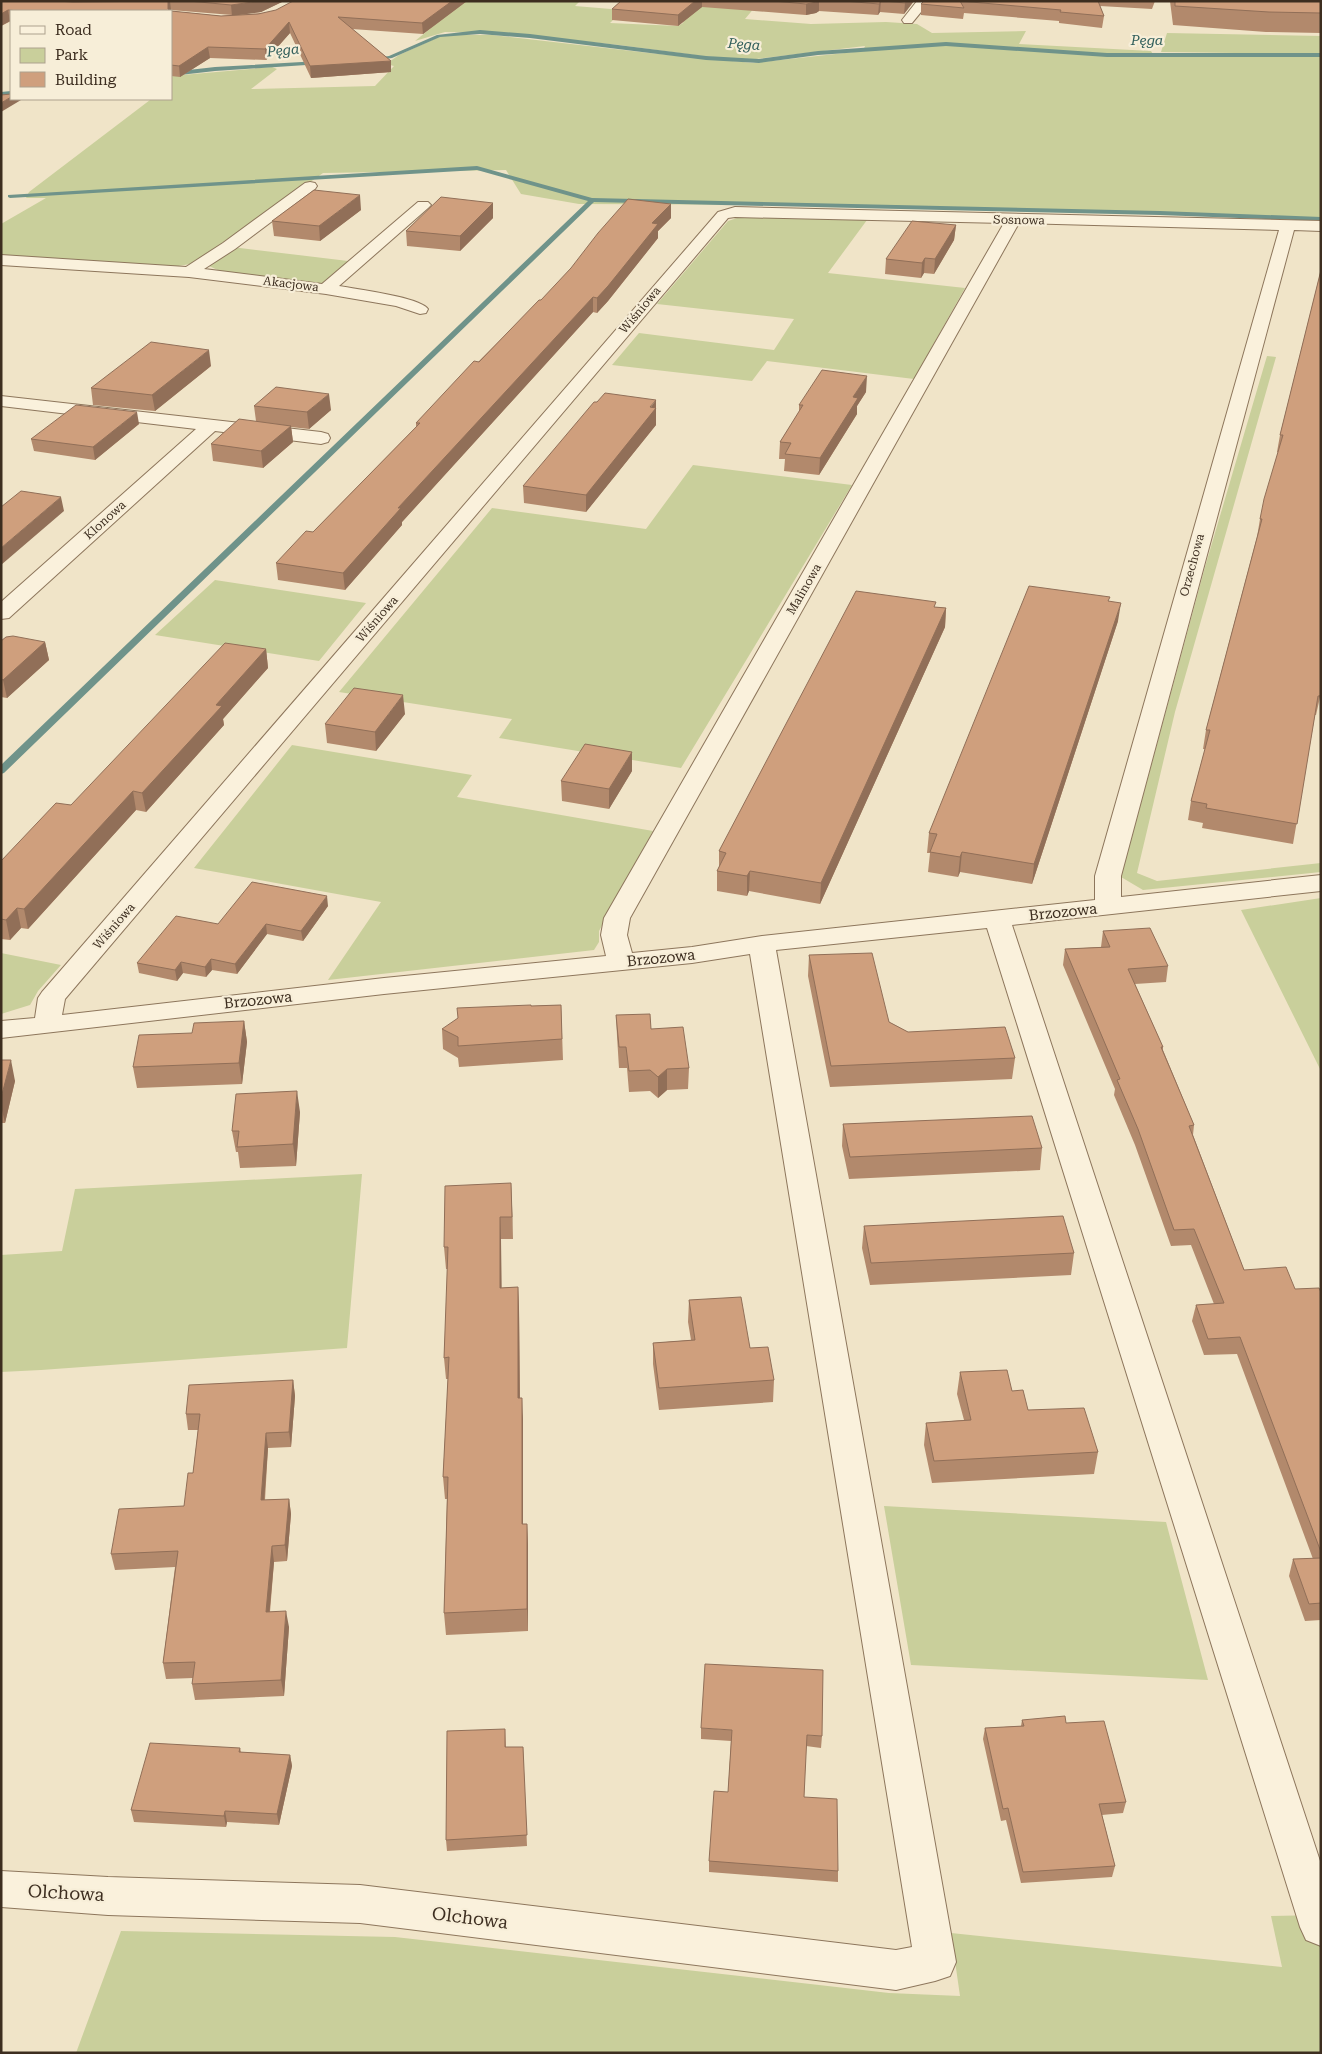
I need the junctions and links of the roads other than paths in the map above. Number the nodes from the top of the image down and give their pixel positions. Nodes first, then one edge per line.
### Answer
1 (924, 1) edge
2 (908, 20) dead end
3 (310, 186) dead end
4 (423, 206) dead end
5 (718, 218) joint
6 (1013, 220) junction
7 (1288, 225) junction
8 (1321, 226) edge
9 (1, 260) edge
10 (189, 272) junction
11 (326, 289) junction
12 (420, 309) dead end
13 (1, 401) edge
14 (209, 427) junction
15 (321, 438) dead end
16 (1, 613) edge
17 (1321, 883) edge
18 (1108, 907) junction
19 (997, 918) junction
20 (762, 944) junction
21 (622, 962) junction
22 (47, 1024) junction
23 (1, 1030) edge
24 (1, 1889) edge
25 (1321, 1927) edge

1 - 2 street
3 - 10 street
4 - 11 street, Akacjowa
5 - 6 street, Sosnowa
5 - 22 street, Wiśniowa
6 - 7 street, Sosnowa
6 - 21 street, Malinowa
7 - 8 street, Sosnowa
7 - 18 street, Orzechowa
9 - 10 street, Akacjowa
10 - 11 street, Akacjowa
11 - 12 street
13 - 14 street
14 - 15 street
14 - 16 street, Klonowa
17 - 18 street, Brzozowa
18 - 19 street, Brzozowa
19 - 20 street, Brzozowa
19 - 25 street
20 - 21 street, Brzozowa
20 - 24 street, Olchowa
21 - 22 street, Brzozowa
22 - 23 street, Brzozowa

